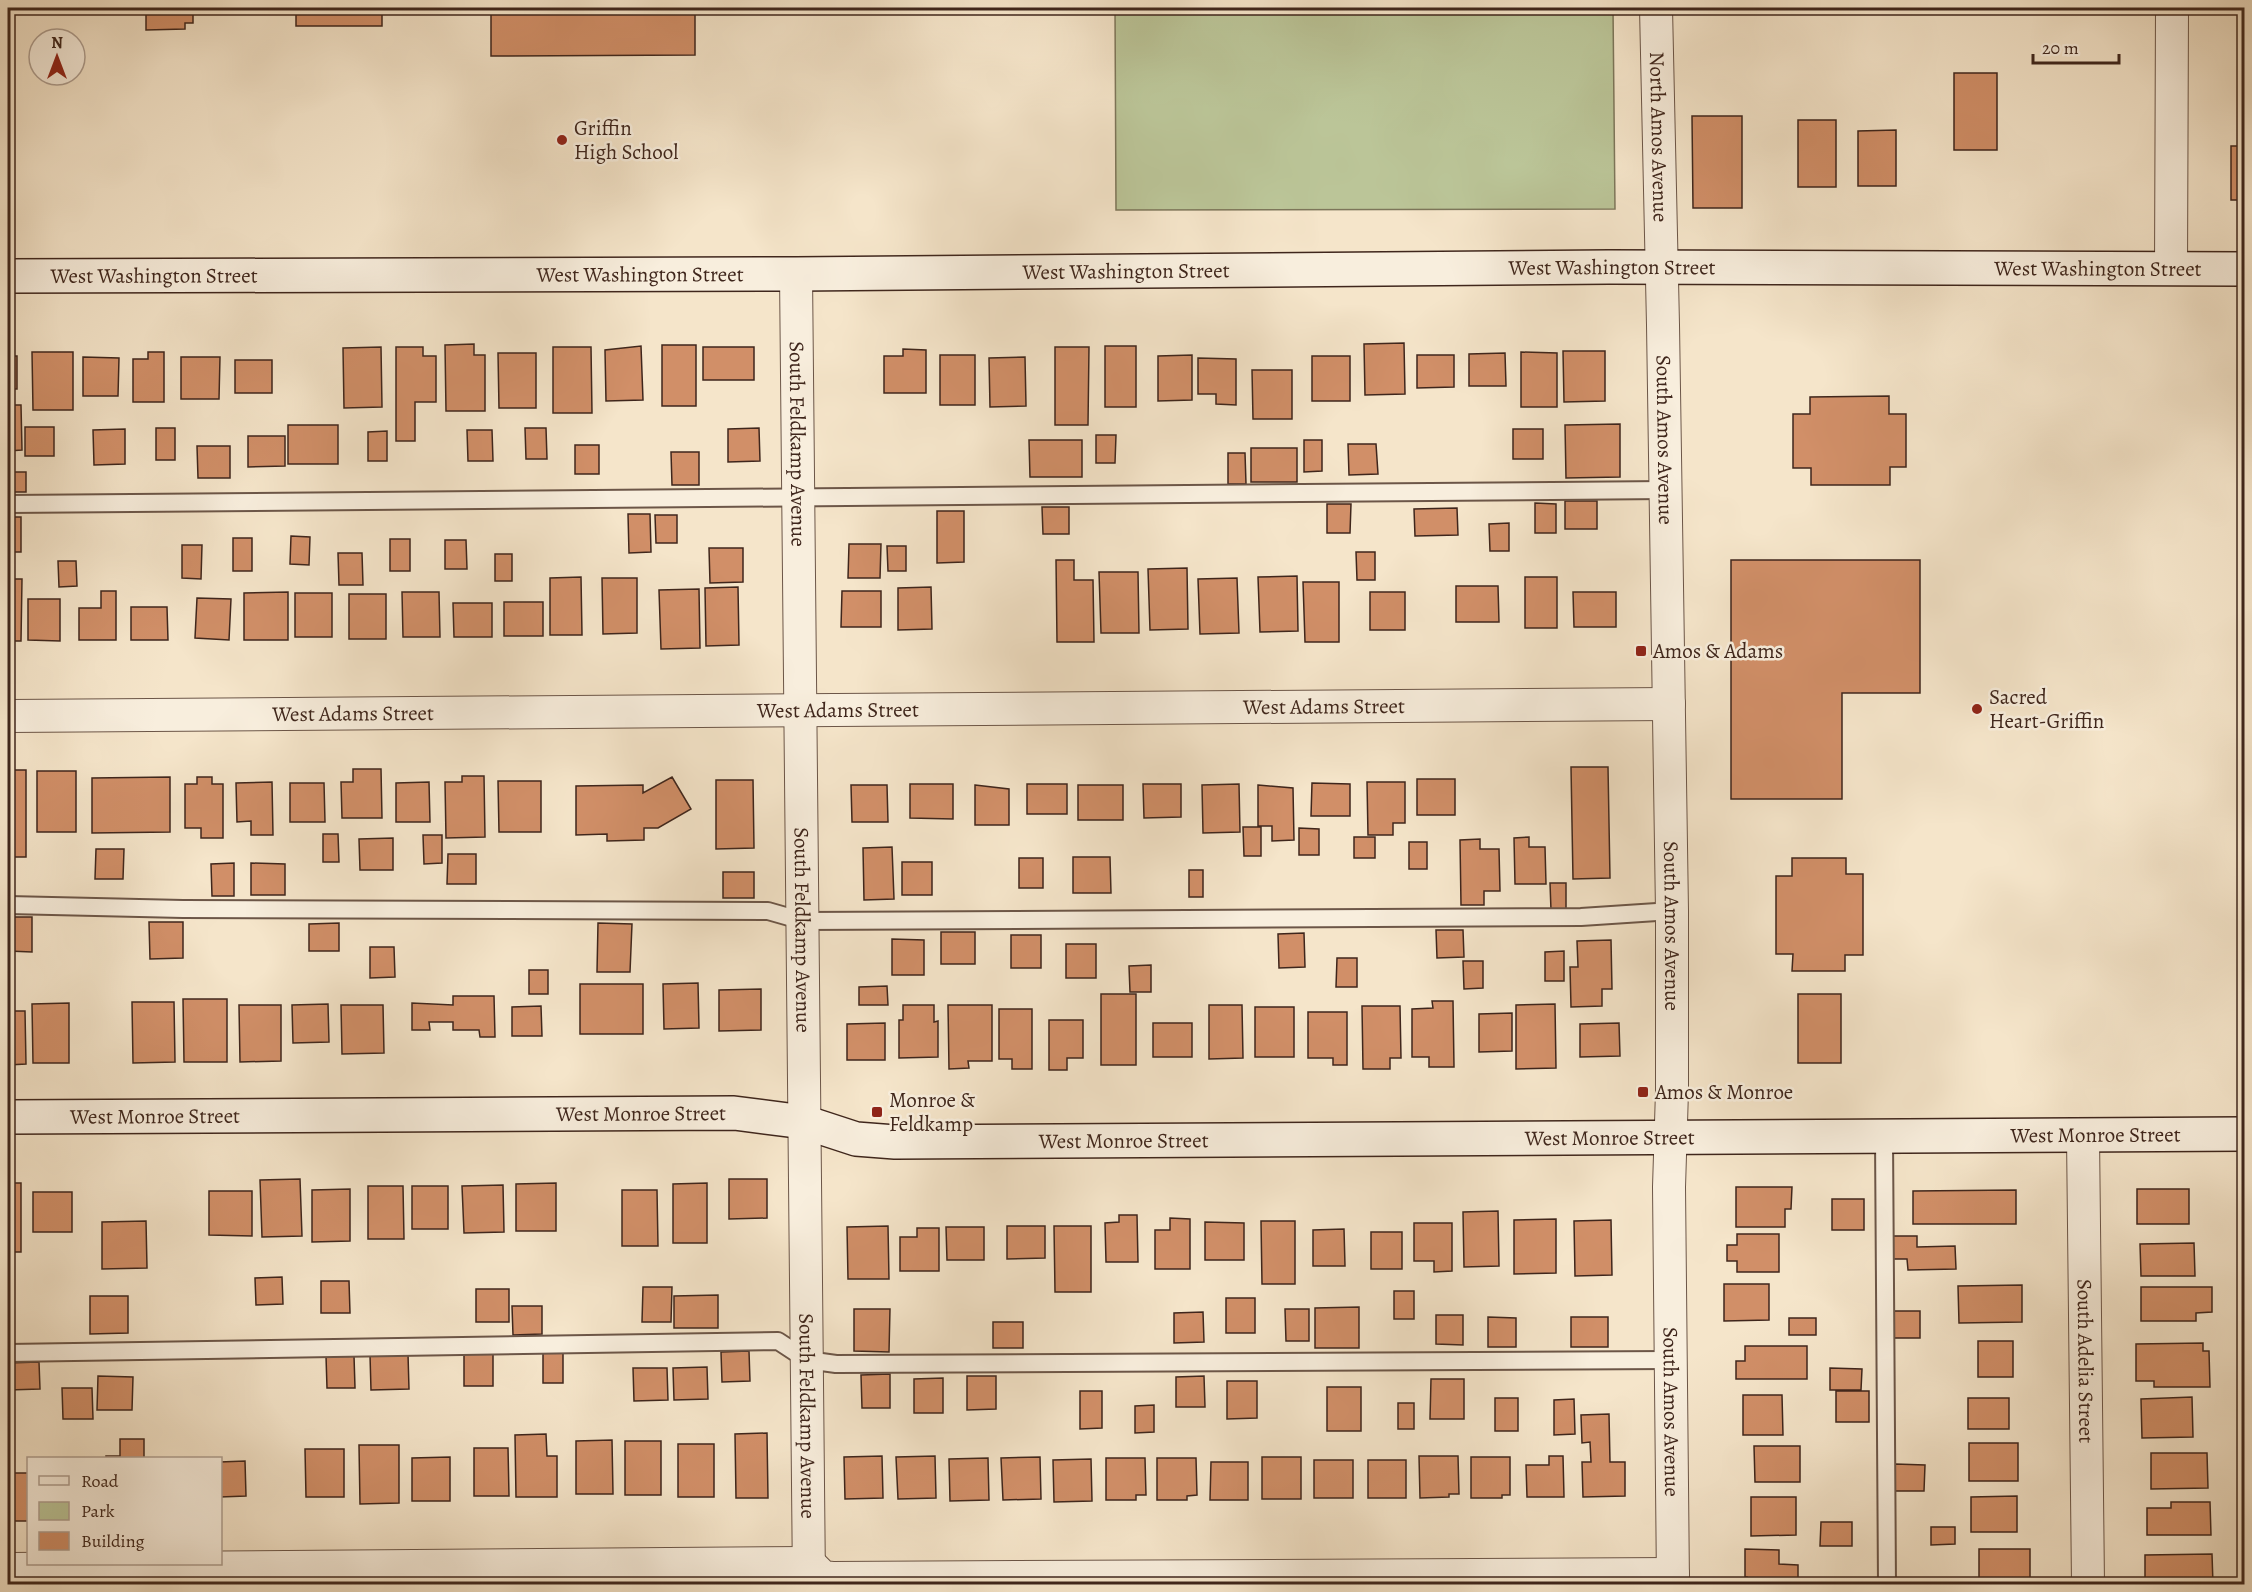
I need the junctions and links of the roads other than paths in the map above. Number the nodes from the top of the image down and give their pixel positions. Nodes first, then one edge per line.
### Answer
1 (1656, 8) edge
2 (2172, 8) edge
3 (1661, 267) junction
4 (2171, 269) junction
5 (2244, 269) edge
6 (796, 274) junction
7 (8, 276) edge
8 (1666, 490) junction
9 (798, 496) junction
10 (8, 504) edge
11 (1669, 704) junction
12 (800, 711) junction
13 (8, 716) edge
14 (8, 905) edge
15 (1671, 911) junction
16 (803, 921) junction
17 (8, 1117) edge
18 (804, 1122) junction
19 (2244, 1134) edge
20 (2082, 1136) junction
21 (1884, 1137) junction
22 (1671, 1139) junction
23 (8, 1353) edge
24 (807, 1360) junction
25 (1670, 1360) junction
26 (8, 1569) edge
27 (809, 1574) edge
28 (1673, 1579) edge
29 (1887, 1584) edge
30 (2088, 1584) edge

1 - 3 street, North Amos Avenue
2 - 4 street
3 - 4 street, West Washington Street
3 - 6 street, West Washington Street
3 - 8 street, South Amos Avenue
4 - 5 street, West Washington Street
6 - 7 street, West Washington Street
6 - 9 street, South Feldkamp Avenue
8 - 9 lane
8 - 11 street, South Amos Avenue
9 - 10 lane
9 - 12 street, South Feldkamp Avenue
11 - 12 street, West Adams Street
11 - 15 street, South Amos Avenue
12 - 13 street, West Adams Street
12 - 16 street, South Feldkamp Avenue
14 - 16 lane
15 - 16 lane
15 - 22 street, South Amos Avenue
16 - 18 street, South Feldkamp Avenue
17 - 18 street, West Monroe Street
18 - 22 street, West Monroe Street
18 - 24 street, South Feldkamp Avenue
19 - 20 street, West Monroe Street
20 - 21 street, West Monroe Street
20 - 30 street, South Adelia Street
21 - 22 street, West Monroe Street
21 - 29 lane
22 - 25 street, South Amos Avenue
23 - 24 lane
24 - 25 lane
24 - 27 street, South Feldkamp Avenue
25 - 28 street, South Amos Avenue
26 - 27 street
27 - 28 street

